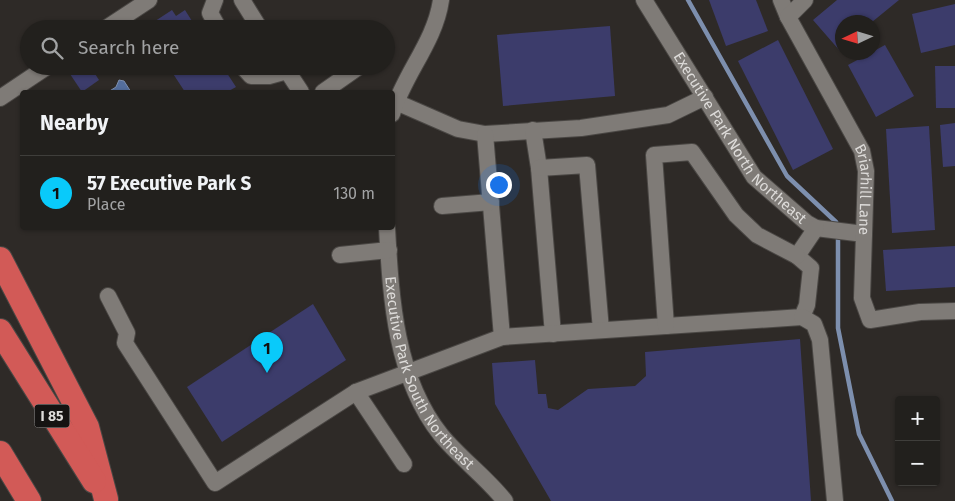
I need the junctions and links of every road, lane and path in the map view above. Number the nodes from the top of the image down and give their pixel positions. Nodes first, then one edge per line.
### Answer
1 (148, 0) edge
2 (215, 0) edge
3 (242, 0) edge
4 (441, 0) edge
5 (644, 0) edge
6 (782, 0) edge
7 (805, 0) edge
8 (788, 17) junction
9 (118, 20) edge
10 (214, 20) edge
11 (254, 20) edge
12 (34, 75) edge
13 (250, 75) edge
14 (270, 75) edge
15 (289, 75) edge
16 (347, 75) edge
17 (299, 90) edge
18 (325, 90) edge
19 (705, 97) junction
20 (0, 98) edge
21 (395, 106) edge
22 (395, 108) edge
23 (533, 130) junction
24 (485, 134) junction
25 (539, 168) junction
26 (490, 202) junction
27 (442, 206) dead end
28 (816, 228) junction
29 (387, 230) edge
30 (864, 234) junction
31 (389, 250) junction
32 (340, 255) dead end
33 (797, 256) junction
34 (0, 259) edge
35 (108, 296) dead end
36 (955, 311) edge
37 (802, 317) junction
38 (666, 326) junction
39 (601, 330) junction
40 (0, 331) edge
41 (553, 334) junction
42 (502, 337) junction
43 (409, 372) junction
44 (356, 392) junction
45 (0, 453) edge
46 (404, 464) dead end
47 (107, 500) edge
48 (29, 501) edge
49 (505, 501) edge
50 (834, 501) edge

1 - 9 street
2 - 10 street
3 - 11 street
4 - 21 street
5 - 19 street, Executive Park North Northeast
6 - 8 street, Briarhill Lane
7 - 8 street
8 - 30 street, Briarhill Lane
12 - 20 street
13 - 14 street
15 - 17 street
16 - 18 street
19 - 23 street
19 - 28 street, Executive Park North Northeast
22 - 24 street
23 - 24 street
23 - 25 street
24 - 26 street
25 - 39 street
25 - 41 street
26 - 27 street
26 - 42 street
28 - 30 street, Executive Park North Northeast
28 - 33 street
29 - 31 street, Executive Park South Northeast
30 - 36 street, Briarhill Lane
31 - 32 street
31 - 43 street, Executive Park South Northeast
33 - 37 street
33 - 38 street
34 - 47 highway
35 - 44 street
37 - 38 street
37 - 50 street
38 - 39 street
39 - 41 street
40 - 47 highway, I 85
41 - 42 street
42 - 43 street
43 - 44 street
43 - 49 street, Executive Park South Northeast
44 - 46 street
45 - 48 highway

